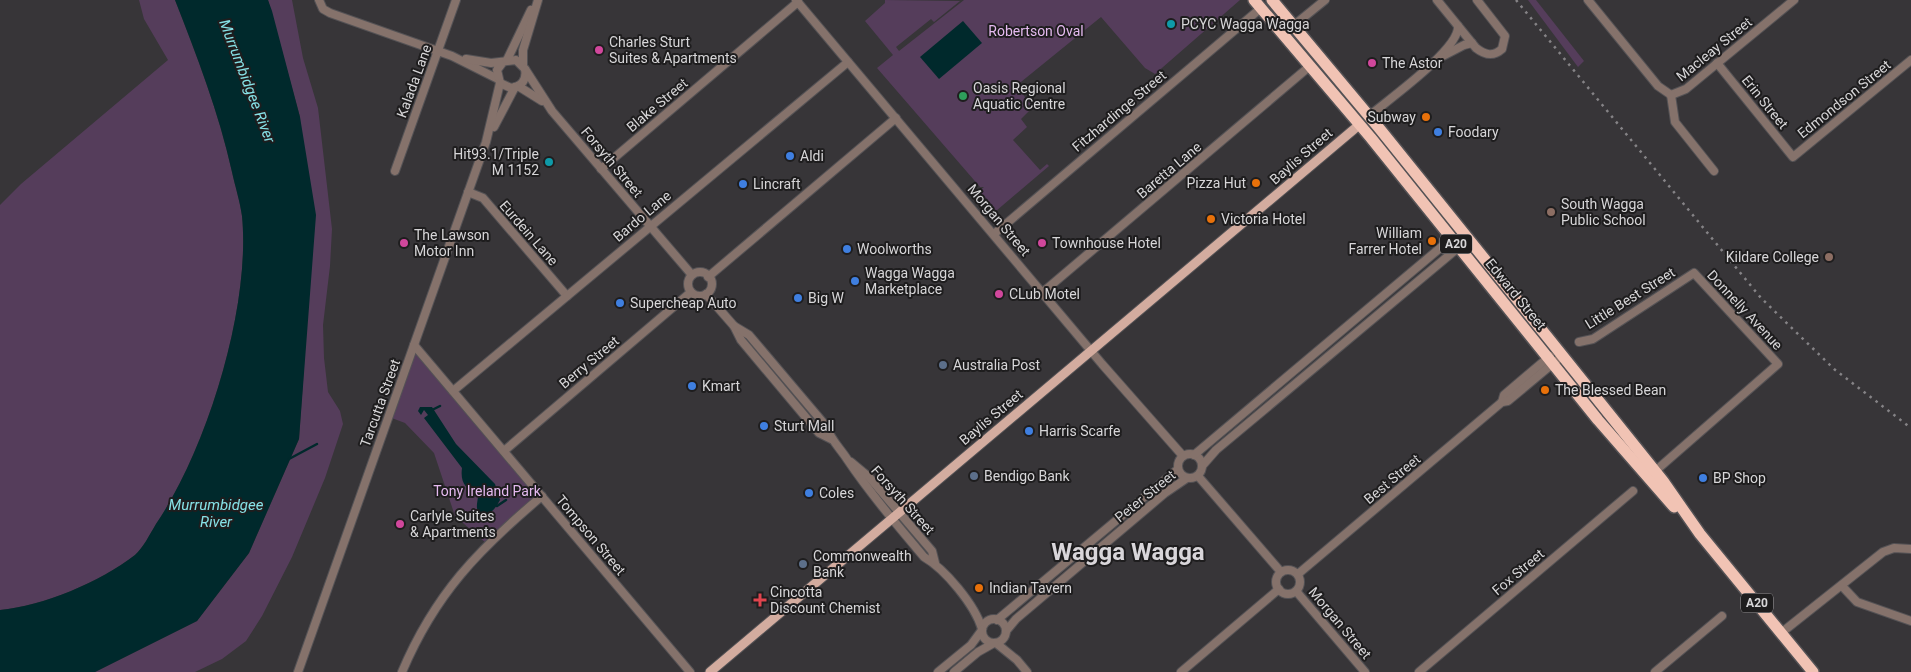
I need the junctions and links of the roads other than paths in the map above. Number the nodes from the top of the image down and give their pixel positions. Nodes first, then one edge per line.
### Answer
1 (318, 0) edge
2 (456, 0) edge
3 (537, 0) edge
4 (1271, 0) edge
5 (1325, 0) edge
6 (1437, 0) edge
7 (1477, 0) edge
8 (1588, 0) edge
9 (1794, 0) edge
10 (797, 1) edge
11 (1258, 4) edge
12 (1293, 26) junction
13 (1458, 26) junction
14 (1472, 44) junction
15 (438, 52) junction
16 (452, 56) junction
17 (1439, 58) junction
18 (1911, 60) edge
19 (505, 61) junction
20 (848, 62) junction
21 (1716, 63) junction
22 (1310, 66) junction
23 (524, 67) junction
24 (499, 81) junction
25 (516, 87) junction
26 (1671, 95) junction
27 (552, 110) junction
28 (1369, 116) junction
29 (896, 118) junction
30 (1359, 124) junction
31 (486, 142) junction
32 (1793, 157) joint
33 (601, 169) junction
34 (395, 171) dead end
35 (1714, 171) dead end
36 (468, 192) junction
37 (650, 226) junction
38 (994, 234) junction
39 (1455, 243) junction
40 (1694, 273) joint
41 (692, 275) junction
42 (708, 277) junction
43 (1404, 278) junction
44 (1411, 287) junction
45 (690, 292) junction
46 (1043, 292) junction
47 (706, 294) junction
48 (566, 296) junction
49 (1371, 305) junction
50 (1379, 314) junction
51 (1336, 335) junction
52 (1579, 342) dead end
53 (1343, 344) junction
54 (414, 345) junction
55 (1091, 351) junction
56 (1555, 356) junction
57 (1304, 363) junction
58 (1311, 371) junction
59 (454, 391) junction
60 (1268, 393) junction
61 (1275, 401) junction
62 (1236, 421) junction
63 (1242, 428) junction
64 (504, 451) junction
65 (1194, 455) junction
66 (1184, 456) junction
67 (1202, 466) junction
68 (1178, 469) junction
69 (1651, 475) junction
70 (1198, 476) junction
71 (1187, 478) junction
72 (1632, 491) dead end
73 (542, 496) junction
74 (1134, 508) junction
75 (895, 515) junction
76 (1140, 515) junction
77 (1105, 532) junction
78 (1111, 539) junction
79 (1911, 549) edge
80 (1070, 561) junction
81 (1077, 568) junction
82 (1281, 572) junction
83 (1298, 574) junction
84 (1040, 586) junction
85 (1842, 586) junction
86 (1279, 589) junction
87 (1296, 591) junction
88 (1047, 594) junction
89 (971, 605) junction
90 (1722, 616) dead end
91 (996, 619) junction
92 (1911, 621) edge
93 (982, 630) junction
94 (1005, 633) junction
95 (1781, 633) junction
96 (995, 643) junction
97 (1017, 660) junction
98 (298, 672) edge
99 (402, 672) edge
100 (690, 672) edge
101 (710, 672) edge
102 (938, 672) edge
103 (954, 672) edge
104 (1027, 672) edge
105 (1181, 672) edge
106 (1365, 672) edge
107 (1419, 672) edge
108 (1655, 672) edge
109 (1813, 672) edge

1 - 15 street
2 - 15 street, Kalada Lane
3 - 19 street
3 - 23 street
4 - 11 highway
4 - 12 highway, Edward Street / A20
5 - 12 street
6 - 13 street
7 - 14 street
8 - 26 street
9 - 21 street, Macleay Street
10 - 20 street, Morgan Street
10 - 33 street, Blake Street
11 - 22 highway, Edward Street / A20
11 - 38 street, Fitzhardinge Street
12 - 28 highway, Edward Street / A20
13 - 14 street
13 - 17 street
14 - 17 street
15 - 16 street
15 - 34 street, Kalada Lane
16 - 19 street
16 - 24 street
17 - 28 street
18 - 32 street, Edmondson Street
19 - 23 street
19 - 24 street
20 - 29 street, Morgan Street
20 - 37 street, Bardo Lane
21 - 26 street, Macleay Street
21 - 32 street, Erin Street
22 - 30 highway, Edward Street / A20
22 - 46 street, Baretta Lane
23 - 25 street
23 - 27 street, Forsyth Street
24 - 25 street
24 - 31 street, Tarcutta Street
25 - 27 street, Forsyth Street
25 - 31 street, Tarcutta Street
26 - 35 street
27 - 33 street, Forsyth Street
28 - 30 highway
28 - 56 highway, Edward Street / A20
29 - 38 street, Morgan Street
29 - 42 street
30 - 39 highway, Edward Street / A20
30 - 55 main road, Baylis Street
31 - 36 street, Tarcutta Street
33 - 37 street, Forsyth Street
36 - 48 street, Eurdein Lane
36 - 54 street, Tarcutta Street
37 - 41 street, Forsyth Street
37 - 48 street, Bardo Lane
38 - 46 street, Morgan Street
39 - 43 street
39 - 44 street
39 - 56 highway, Edward Street / A20
40 - 52 street, Little Best Street
40 - 69 street, Donnelly Avenue
41 - 42 street
41 - 45 street
42 - 47 street
43 - 44 street
43 - 49 street
44 - 50 street
45 - 47 street
45 - 64 street, Berry Street
46 - 55 street, Morgan Street
47 - 75 street, Forsyth Street
48 - 59 street, Bardo Lane
49 - 50 street
49 - 51 street
50 - 53 street
51 - 53 street
51 - 57 street
53 - 58 street
54 - 59 street, Tompson Street
54 - 98 street, Tarcutta Street
55 - 66 street, Morgan Street
55 - 75 main road, Baylis Street
56 - 69 highway, Edward Street / A20
56 - 83 street, Best Street
57 - 58 street
57 - 60 street
58 - 61 street
59 - 64 street, Tompson Street
60 - 61 street
60 - 62 street
61 - 63 street
62 - 63 street
62 - 65 street
63 - 67 street
64 - 73 street, Tompson Street
65 - 66 street
65 - 67 street
66 - 68 street
67 - 70 street
68 - 71 street
68 - 74 street, Peter Street
69 - 95 highway, Edward Street / A20
70 - 71 street
70 - 82 street
71 - 76 street, Peter Street
72 - 107 street, Fox Street
73 - 99 street
73 - 100 street, Tompson Street
74 - 76 street
74 - 77 street, Peter Street
75 - 89 street, Forsyth Street
75 - 101 main road, Baylis Street
76 - 78 street, Peter Street
77 - 78 street
77 - 80 street, Peter Street
78 - 81 street, Peter Street
79 - 85 street
80 - 81 street
80 - 84 street, Peter Street
81 - 88 street, Peter Street
82 - 83 street
82 - 86 street
83 - 87 street
84 - 88 street
84 - 91 street, Peter Street
85 - 92 street
85 - 95 street
86 - 87 street
86 - 105 street
87 - 106 street, Morgan Street
88 - 94 street, Peter Street
89 - 91 street, Forsyth Street
89 - 93 street, Forsyth Street
90 - 108 street
91 - 93 street
91 - 94 street
93 - 96 street
93 - 102 street
94 - 96 street
94 - 97 street
95 - 109 highway, Edward Street / A20
96 - 97 street
96 - 103 street
97 - 104 street

